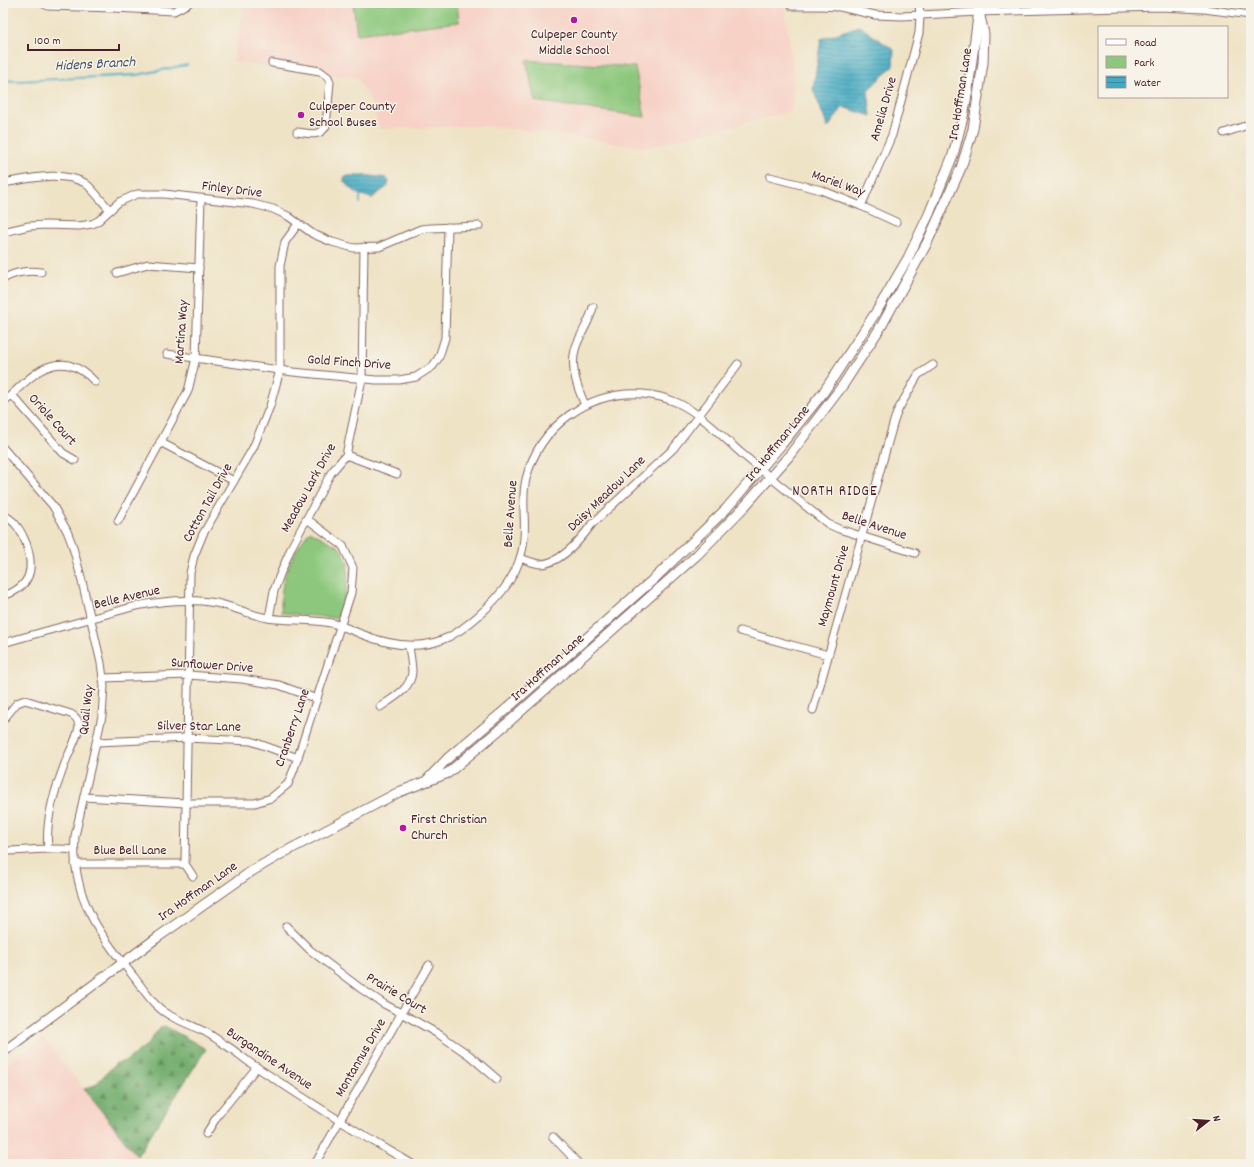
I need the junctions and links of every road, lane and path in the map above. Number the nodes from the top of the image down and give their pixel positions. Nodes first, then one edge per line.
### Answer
1 (42, 3) edge
2 (189, 3) edge
3 (919, 3) edge
4 (114, 5) edge
5 (840, 5) edge
6 (792, 6) dead end
7 (1069, 6) edge
8 (978, 8) edge
9 (1251, 15) edge
10 (920, 16) junction
11 (272, 63) dead end
12 (1251, 124) edge
13 (297, 132) dead end
14 (1224, 133) dead end
15 (770, 177) dead end
16 (3, 183) edge
17 (201, 199) junction
18 (861, 206) junction
19 (110, 210) junction
20 (896, 222) dead end
21 (298, 224) junction
22 (479, 226) dead end
23 (448, 227) junction
24 (3, 232) edge
25 (364, 247) junction
26 (198, 268) junction
27 (41, 272) dead end
28 (117, 273) dead end
29 (3, 279) edge
30 (593, 306) dead end
31 (167, 354) dead end
32 (196, 358) junction
33 (738, 364) dead end
34 (933, 365) dead end
35 (280, 370) junction
36 (362, 378) junction
37 (95, 382) dead end
38 (12, 395) junction
39 (3, 402) edge
40 (585, 405) junction
41 (698, 416) junction
42 (160, 442) junction
43 (3, 448) edge
44 (346, 455) junction
45 (74, 460) dead end
46 (760, 469) junction
47 (397, 474) dead end
48 (770, 478) junction
49 (234, 482) junction
50 (3, 515) edge
51 (307, 519) junction
52 (118, 521) dead end
53 (861, 536) junction
54 (915, 553) dead end
55 (520, 558) junction
56 (3, 596) edge
57 (188, 601) junction
58 (269, 618) junction
59 (91, 619) junction
60 (341, 627) junction
61 (740, 631) dead end
62 (3, 643) edge
63 (409, 646) junction
64 (828, 655) junction
65 (188, 676) junction
66 (103, 678) junction
67 (317, 699) junction
68 (380, 707) dead end
69 (813, 710) dead end
70 (3, 720) edge
71 (187, 738) junction
72 (97, 742) junction
73 (298, 758) junction
74 (424, 782) junction
75 (84, 797) junction
76 (186, 803) junction
77 (48, 848) junction
78 (74, 850) junction
79 (3, 851) edge
80 (75, 864) junction
81 (185, 864) junction
82 (193, 876) dead end
83 (286, 926) dead end
84 (122, 964) junction
85 (429, 965) dead end
86 (401, 1013) junction
87 (3, 1052) edge
88 (257, 1068) junction
89 (497, 1079) dead end
90 (340, 1121) junction
91 (206, 1134) dead end
92 (553, 1137) dead end
93 (315, 1164) edge
94 (412, 1164) edge
95 (579, 1164) edge

1 - 4 street
2 - 4 street
3 - 10 street, Amelia Drive
5 - 6 street
5 - 10 street
7 - 8 street
7 - 9 street
8 - 10 street
8 - 46 main road, Ira Hoffman Lane
8 - 48 main road, Ira Hoffman Lane
10 - 18 street, Amelia Drive
11 - 13 street
12 - 14 street
15 - 18 street, Mariel Way
16 - 19 street
17 - 19 street, Finley Drive
17 - 21 street, Finley Drive
17 - 26 street, Martina Way
18 - 20 street, Mariel Way
19 - 24 street, Finley Drive
21 - 25 street, Finley Drive
21 - 35 street, Cotton Tail Drive
22 - 23 street, Finley Drive
23 - 25 street, Finley Drive
23 - 36 street, Gold Finch Drive
25 - 36 street, Meadow Lark Drive
26 - 28 street
26 - 32 street, Martina Way
27 - 29 street
30 - 40 street
31 - 32 street, Gold Finch Drive
32 - 35 street, Gold Finch Drive
32 - 42 street, Martina Way
33 - 41 street, Daisy Meadow Lane
34 - 53 street, Maymount Drive
35 - 36 street, Gold Finch Drive
35 - 49 street, Cotton Tail Drive
36 - 44 street, Meadow Lark Drive
37 - 38 street
38 - 39 street
38 - 45 street, Oriole Court
40 - 41 street, Belle Avenue
40 - 55 street, Belle Avenue
41 - 46 street, Belle Avenue
41 - 55 street, Daisy Meadow Lane
42 - 49 street
42 - 52 street, Martina Way
43 - 59 street, Quail Way
44 - 47 street
44 - 51 street, Meadow Lark Drive
46 - 48 street, Belle Avenue
46 - 74 main road, Ira Hoffman Lane
48 - 53 street, Belle Avenue
48 - 74 main road, Ira Hoffman Lane
49 - 57 street, Cotton Tail Drive
50 - 56 street
51 - 58 street, Meadow Lark Drive
51 - 60 street, Cranberry Lane
53 - 54 street, Belle Avenue
53 - 64 street, Maymount Drive
55 - 63 street, Belle Avenue
57 - 58 street, Belle Avenue
57 - 59 street, Belle Avenue
57 - 65 street, Cotton Tail Drive
58 - 60 street, Belle Avenue
59 - 62 street, Belle Avenue
59 - 66 street, Quail Way
60 - 63 street, Belle Avenue
60 - 67 street, Cranberry Lane
61 - 64 street
63 - 68 street
64 - 69 street, Maymount Drive
65 - 66 street, Sunflower Drive
65 - 67 street, Sunflower Drive
65 - 71 street, Cotton Tail Drive
66 - 72 street, Quail Way
67 - 73 street, Cranberry Lane
70 - 77 street
71 - 72 street, Silver Star Lane
71 - 73 street, Silver Star Lane
71 - 76 street, Cotton Tail Drive
72 - 75 street, Quail Way
73 - 76 street, Cranberry Lane
74 - 84 main road, Ira Hoffman Lane
75 - 76 street, Cranberry Lane
75 - 78 street, Quail Way
76 - 81 street, Cotton Tail Drive
77 - 78 street
77 - 79 street
78 - 80 street, Quail Way
80 - 81 street, Blue Bell Lane
80 - 84 street, Quail Way
81 - 82 street
83 - 86 street, Prairie Court
84 - 87 main road, Ira Hoffman Lane
84 - 88 street, Burgandine Avenue
85 - 86 street, Montannus Drive
86 - 89 street, Prairie Court
86 - 90 street, Montannus Drive
88 - 90 street, Burgandine Avenue
88 - 91 street
90 - 93 street, Montannus Drive
90 - 94 street, Burgandine Avenue
92 - 95 street

